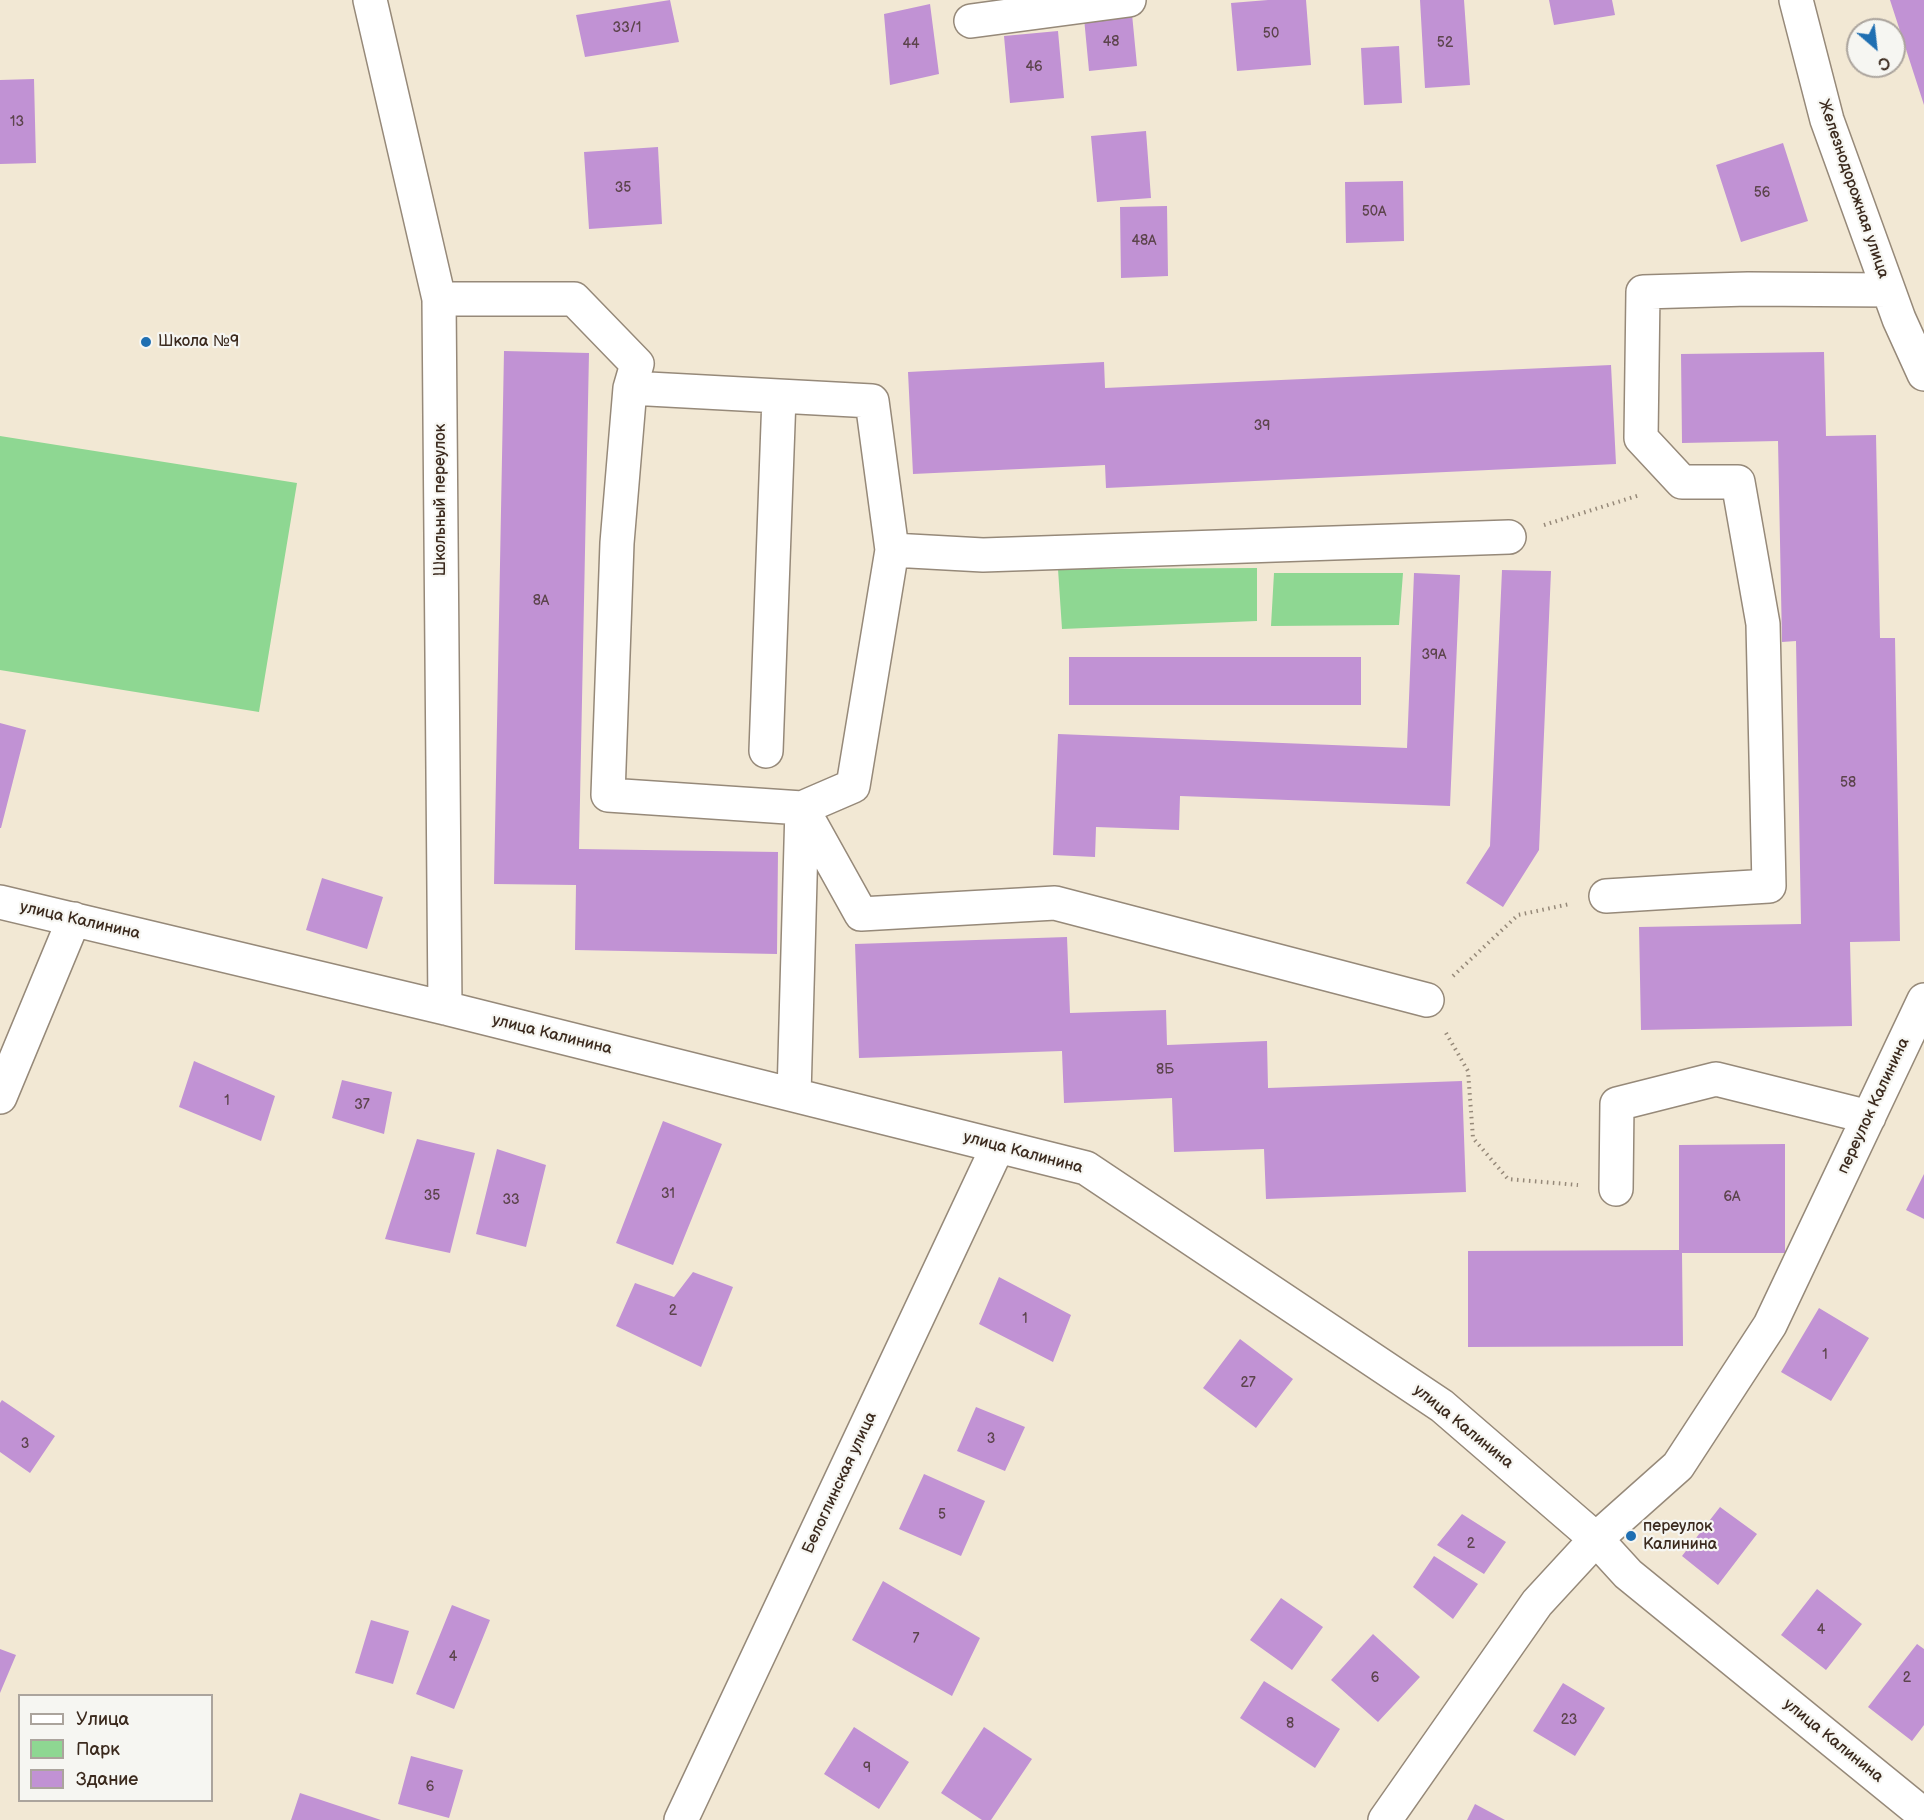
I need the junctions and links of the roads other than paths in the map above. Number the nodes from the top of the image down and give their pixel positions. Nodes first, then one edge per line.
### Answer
1 (370, 0) edge
2 (1130, 0) edge
3 (1796, 0) edge
4 (971, 21) dead end
5 (1888, 290) junction
6 (439, 298) junction
7 (1924, 374) edge
8 (630, 388) junction
9 (779, 397) junction
10 (1509, 537) road end
11 (892, 550) junction
12 (766, 751) dead end
13 (802, 808) junction
14 (1606, 896) road end
15 (0, 902) edge
16 (74, 919) junction
17 (1427, 1000) road end
18 (1924, 1000) edge
19 (445, 1008) junction
20 (794, 1095) junction
21 (0, 1097) edge
22 (1869, 1117) junction
23 (998, 1146) junction
24 (1616, 1189) road end
25 (1596, 1539) junction
26 (1924, 1815) edge
27 (681, 1820) edge
28 (1385, 1820) edge

1 - 6 street, Школьный переулок
2 - 4 street
3 - 5 street, Железнодорожная улица
5 - 7 street, Железнодорожная улица
5 - 14 street
6 - 8 street
6 - 19 street, Школьный переулок
8 - 9 street
8 - 13 street
9 - 11 street
9 - 12 street
10 - 11 street
11 - 13 street
13 - 17 street
13 - 20 street
15 - 16 street, улица Калинина
16 - 19 street, улица Калинина
16 - 21 street
18 - 22 street, переулок Калинина
19 - 20 street, улица Калинина
20 - 23 street, улица Калинина
22 - 24 street
22 - 25 street, переулок Калинина
23 - 25 street, улица Калинина
23 - 27 street, Белоглинская улица
25 - 26 street, улица Калинина
25 - 28 street, переулок Калинина

